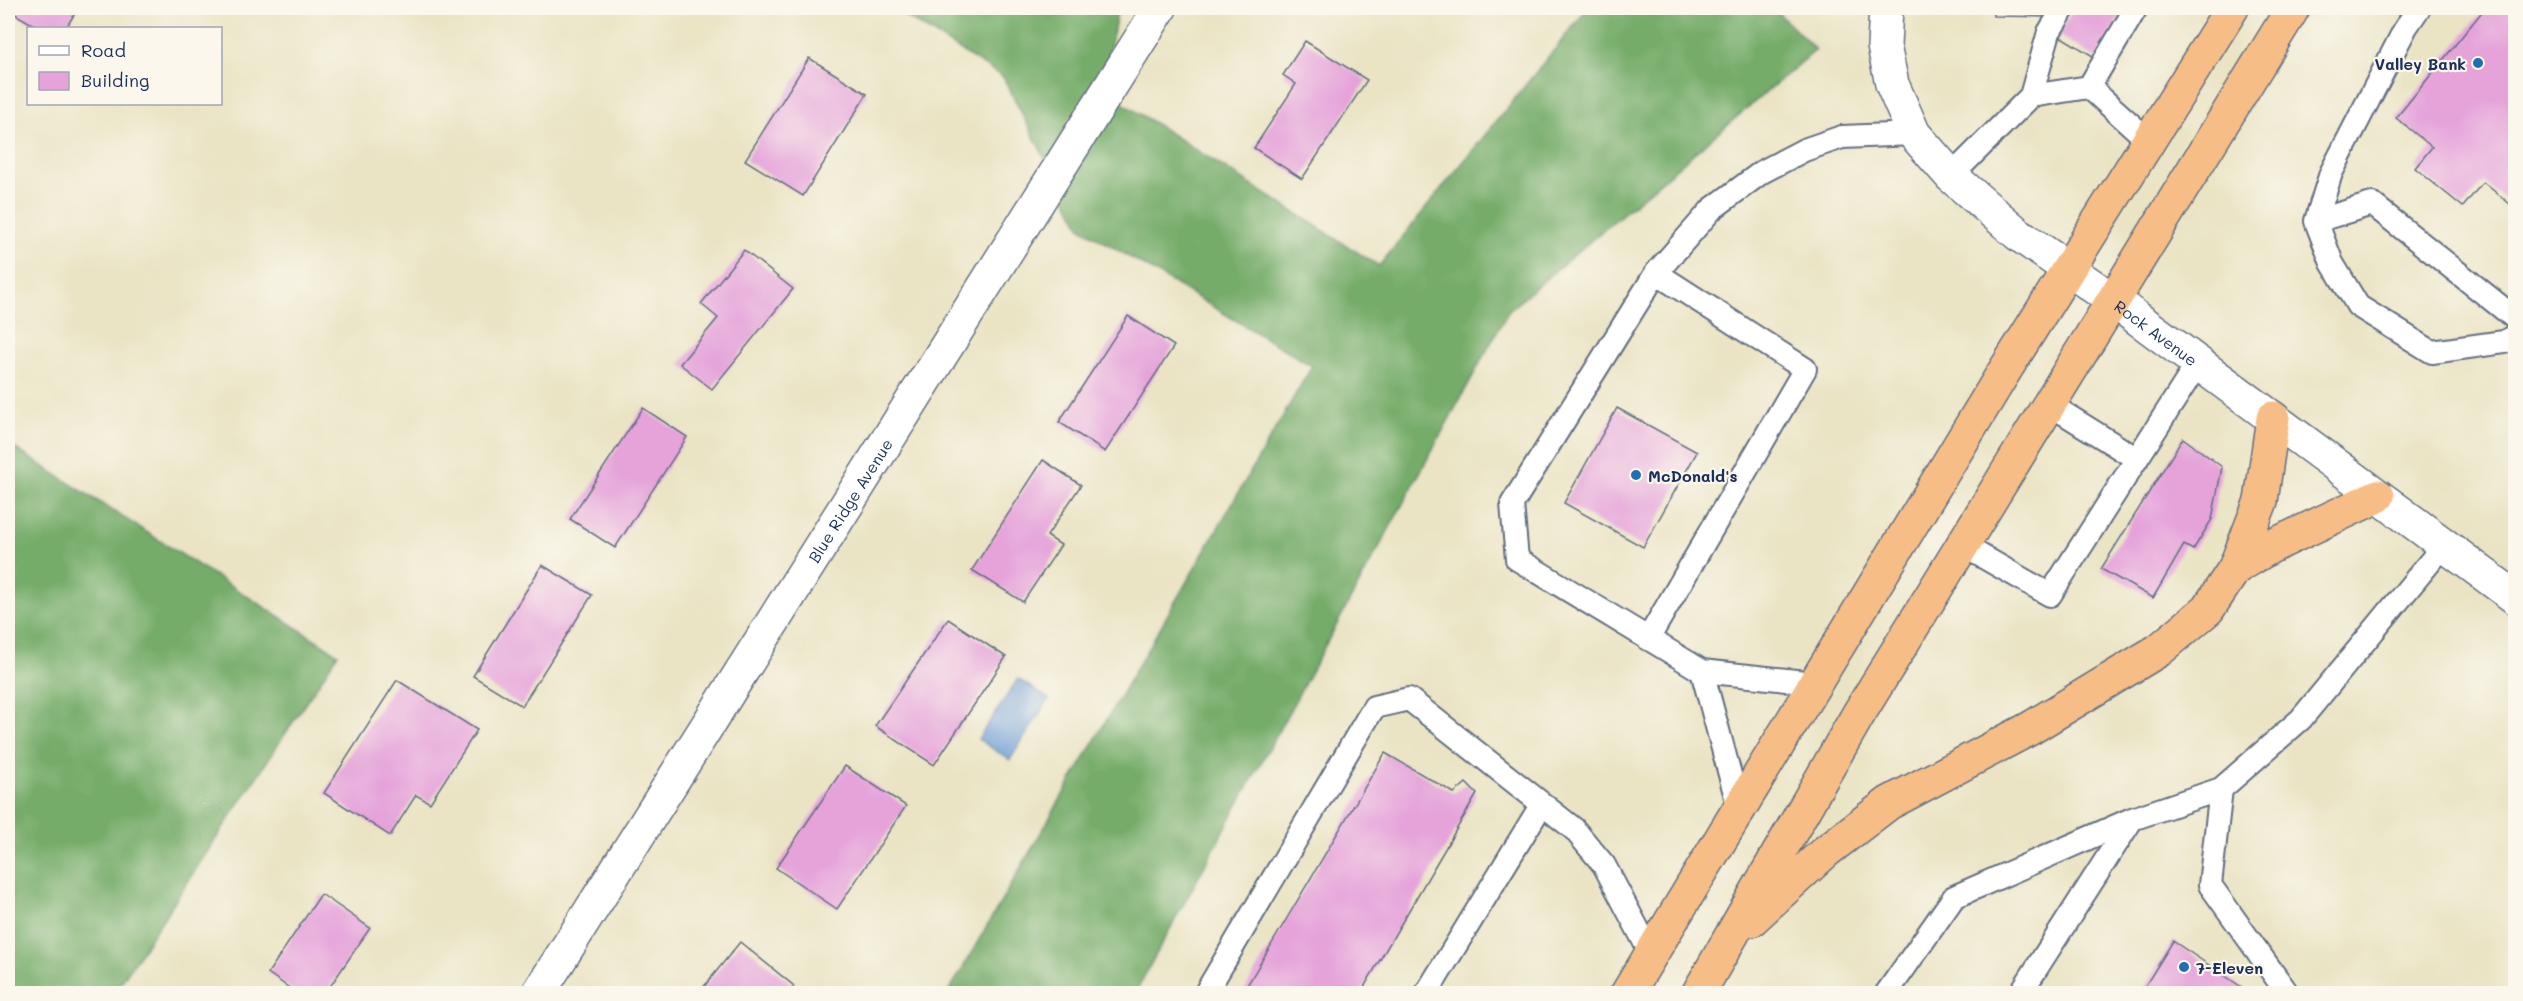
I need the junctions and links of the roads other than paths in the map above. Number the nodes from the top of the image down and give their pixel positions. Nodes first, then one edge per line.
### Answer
1 (1160, 8) edge
2 (1886, 8) edge
3 (2064, 8) edge
4 (2136, 8) edge
5 (2232, 8) edge
6 (2293, 8) edge
7 (2419, 8) edge
8 (2089, 87) junction
9 (2031, 96) junction
10 (1914, 134) junction
11 (2149, 141) junction
12 (1951, 176) junction
13 (2316, 221) junction
14 (2069, 269) junction
15 (1656, 273) junction
16 (2114, 301) junction
17 (2516, 319) edge
18 (2516, 335) edge
19 (2198, 363) junction
20 (2049, 404) junction
21 (2273, 418) junction
22 (2137, 459) junction
23 (2378, 496) junction
24 (2444, 545) junction
25 (1964, 546) junction
26 (2235, 568) junction
27 (2516, 598) edge
28 (1648, 639) junction
29 (1702, 671) junction
30 (1815, 683) junction
31 (2221, 789) junction
32 (1542, 804) junction
33 (1739, 808) junction
34 (2132, 819) junction
35 (1728, 942) junction
36 (1651, 954) junction
37 (538, 993) edge
38 (1205, 993) edge
39 (1426, 993) edge
40 (1627, 993) edge
41 (1698, 993) edge
42 (1886, 993) edge
43 (2020, 993) edge
44 (2288, 993) edge

1 - 37 street, Blue Ridge Avenue
2 - 10 street, Rock Avenue
3 - 9 lane
4 - 8 lane
5 - 11 highway
6 - 16 highway
7 - 13 lane
8 - 9 lane
8 - 11 lane
9 - 12 lane
10 - 12 street, Rock Avenue
10 - 15 lane
11 - 14 highway
12 - 14 street, Rock Avenue
13 - 17 lane
13 - 18 lane
14 - 16 street, Rock Avenue
14 - 30 highway
15 - 28 lane
15 - 28 lane
16 - 19 street, Rock Avenue
16 - 20 highway
19 - 21 street, Rock Avenue
19 - 22 lane
20 - 22 lane
20 - 25 highway
21 - 23 street, Rock Avenue
21 - 26 highway
22 - 25 lane
23 - 24 street, Rock Avenue
23 - 26 highway
24 - 27 street, Rock Avenue
24 - 31 lane
25 - 35 highway
26 - 35 highway
28 - 29 lane
29 - 30 lane
29 - 33 lane
30 - 33 highway
31 - 34 lane
31 - 44 lane
32 - 36 lane
32 - 38 lane
32 - 39 lane
33 - 36 highway
34 - 42 lane
34 - 43 lane
35 - 41 highway
36 - 40 highway

